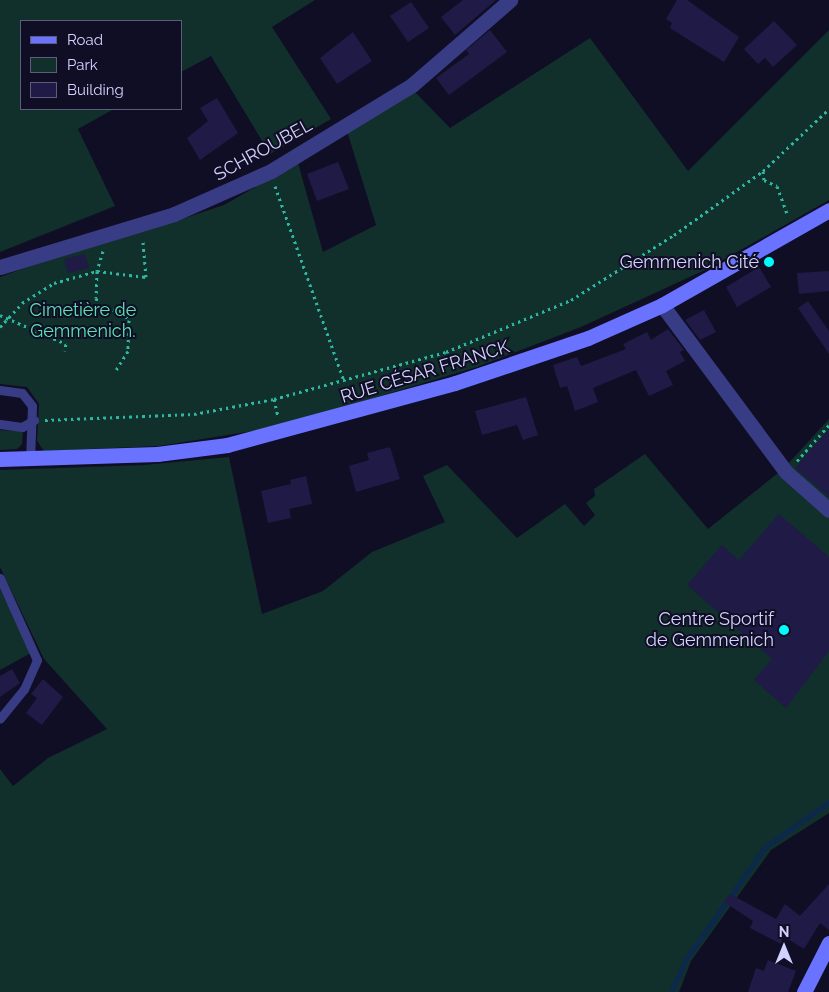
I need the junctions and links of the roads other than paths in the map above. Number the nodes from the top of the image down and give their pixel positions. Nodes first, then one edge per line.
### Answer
1 (510, 0) edge
2 (829, 210) edge
3 (0, 267) edge
4 (662, 305) junction
5 (0, 390) edge
6 (34, 420) junction
7 (0, 424) edge
8 (0, 460) edge
9 (30, 460) junction
10 (829, 510) edge
11 (0, 578) edge
12 (0, 719) edge
13 (829, 943) edge
14 (804, 992) edge

1 - 3 street, SCHROUBEL
2 - 4 main road, RUE CÉSAR FRANCK
4 - 9 main road, RUE CÉSAR FRANCK
4 - 10 street
5 - 6 lane
6 - 7 lane
6 - 9 lane
8 - 9 main road, RUE CÉSAR FRANCK
11 - 12 lane
13 - 14 main road

